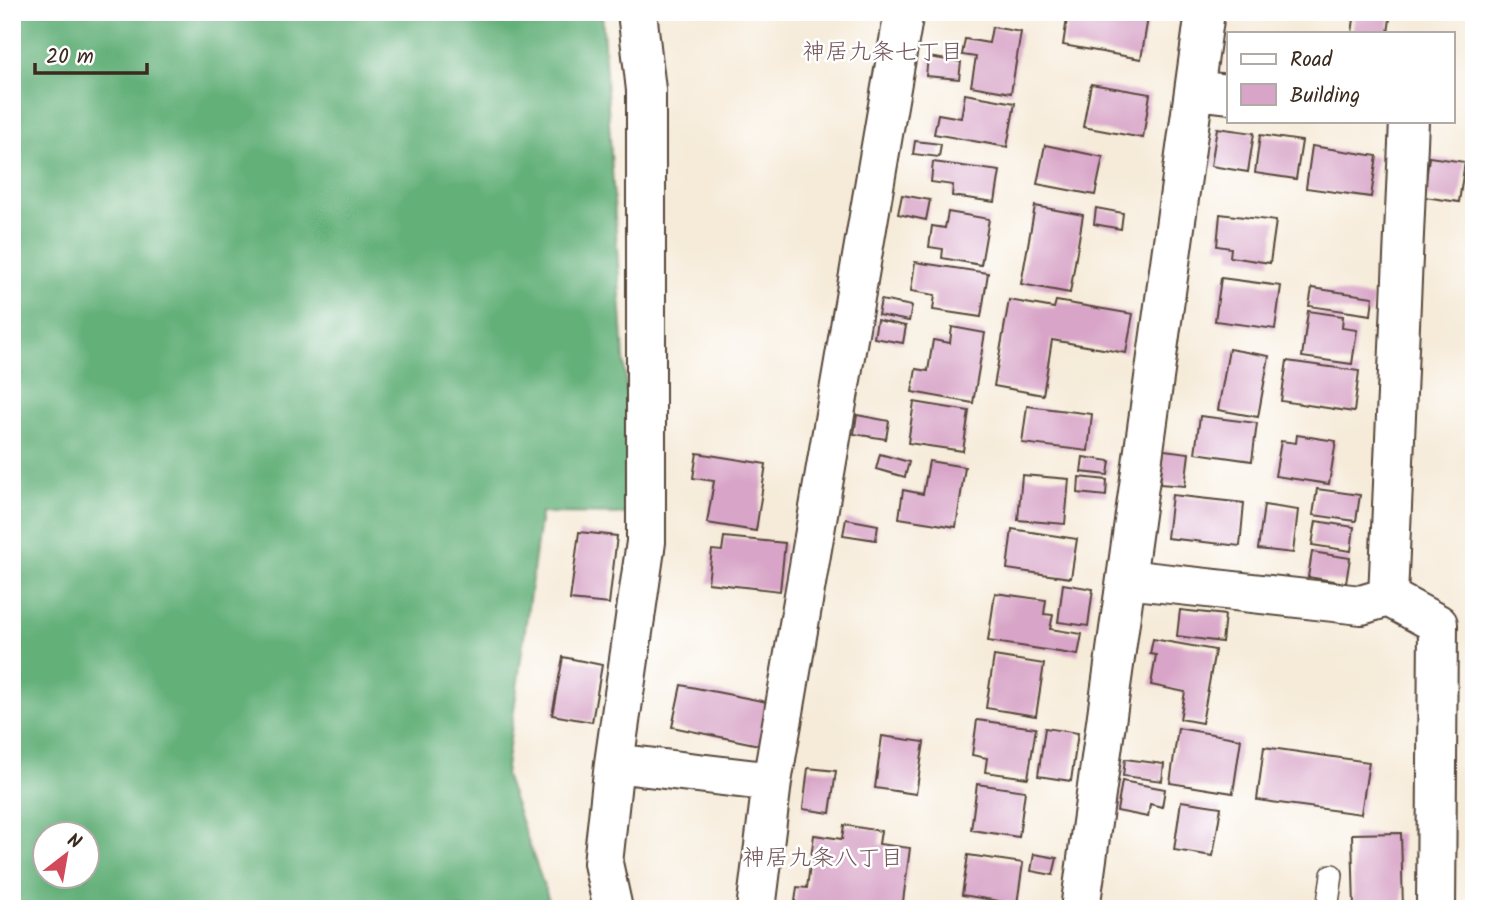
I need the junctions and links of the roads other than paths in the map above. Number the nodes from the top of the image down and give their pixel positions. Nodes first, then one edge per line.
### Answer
1 (637, 12) edge
2 (904, 12) edge
3 (1205, 12) edge
4 (1212, 92) edge
5 (1409, 122) edge
6 (1126, 579) junction
7 (1388, 597) junction
8 (614, 763) junction
9 (772, 782) junction
10 (1332, 875) dead end
11 (613, 909) edge
12 (756, 909) edge
13 (1080, 909) edge
14 (1327, 909) edge
15 (1436, 909) edge

1 - 8 street
2 - 9 street
3 - 4 street
4 - 6 street
5 - 7 street
6 - 7 street
6 - 13 street
7 - 15 street
8 - 9 street
8 - 11 street
9 - 12 street
10 - 14 lane

